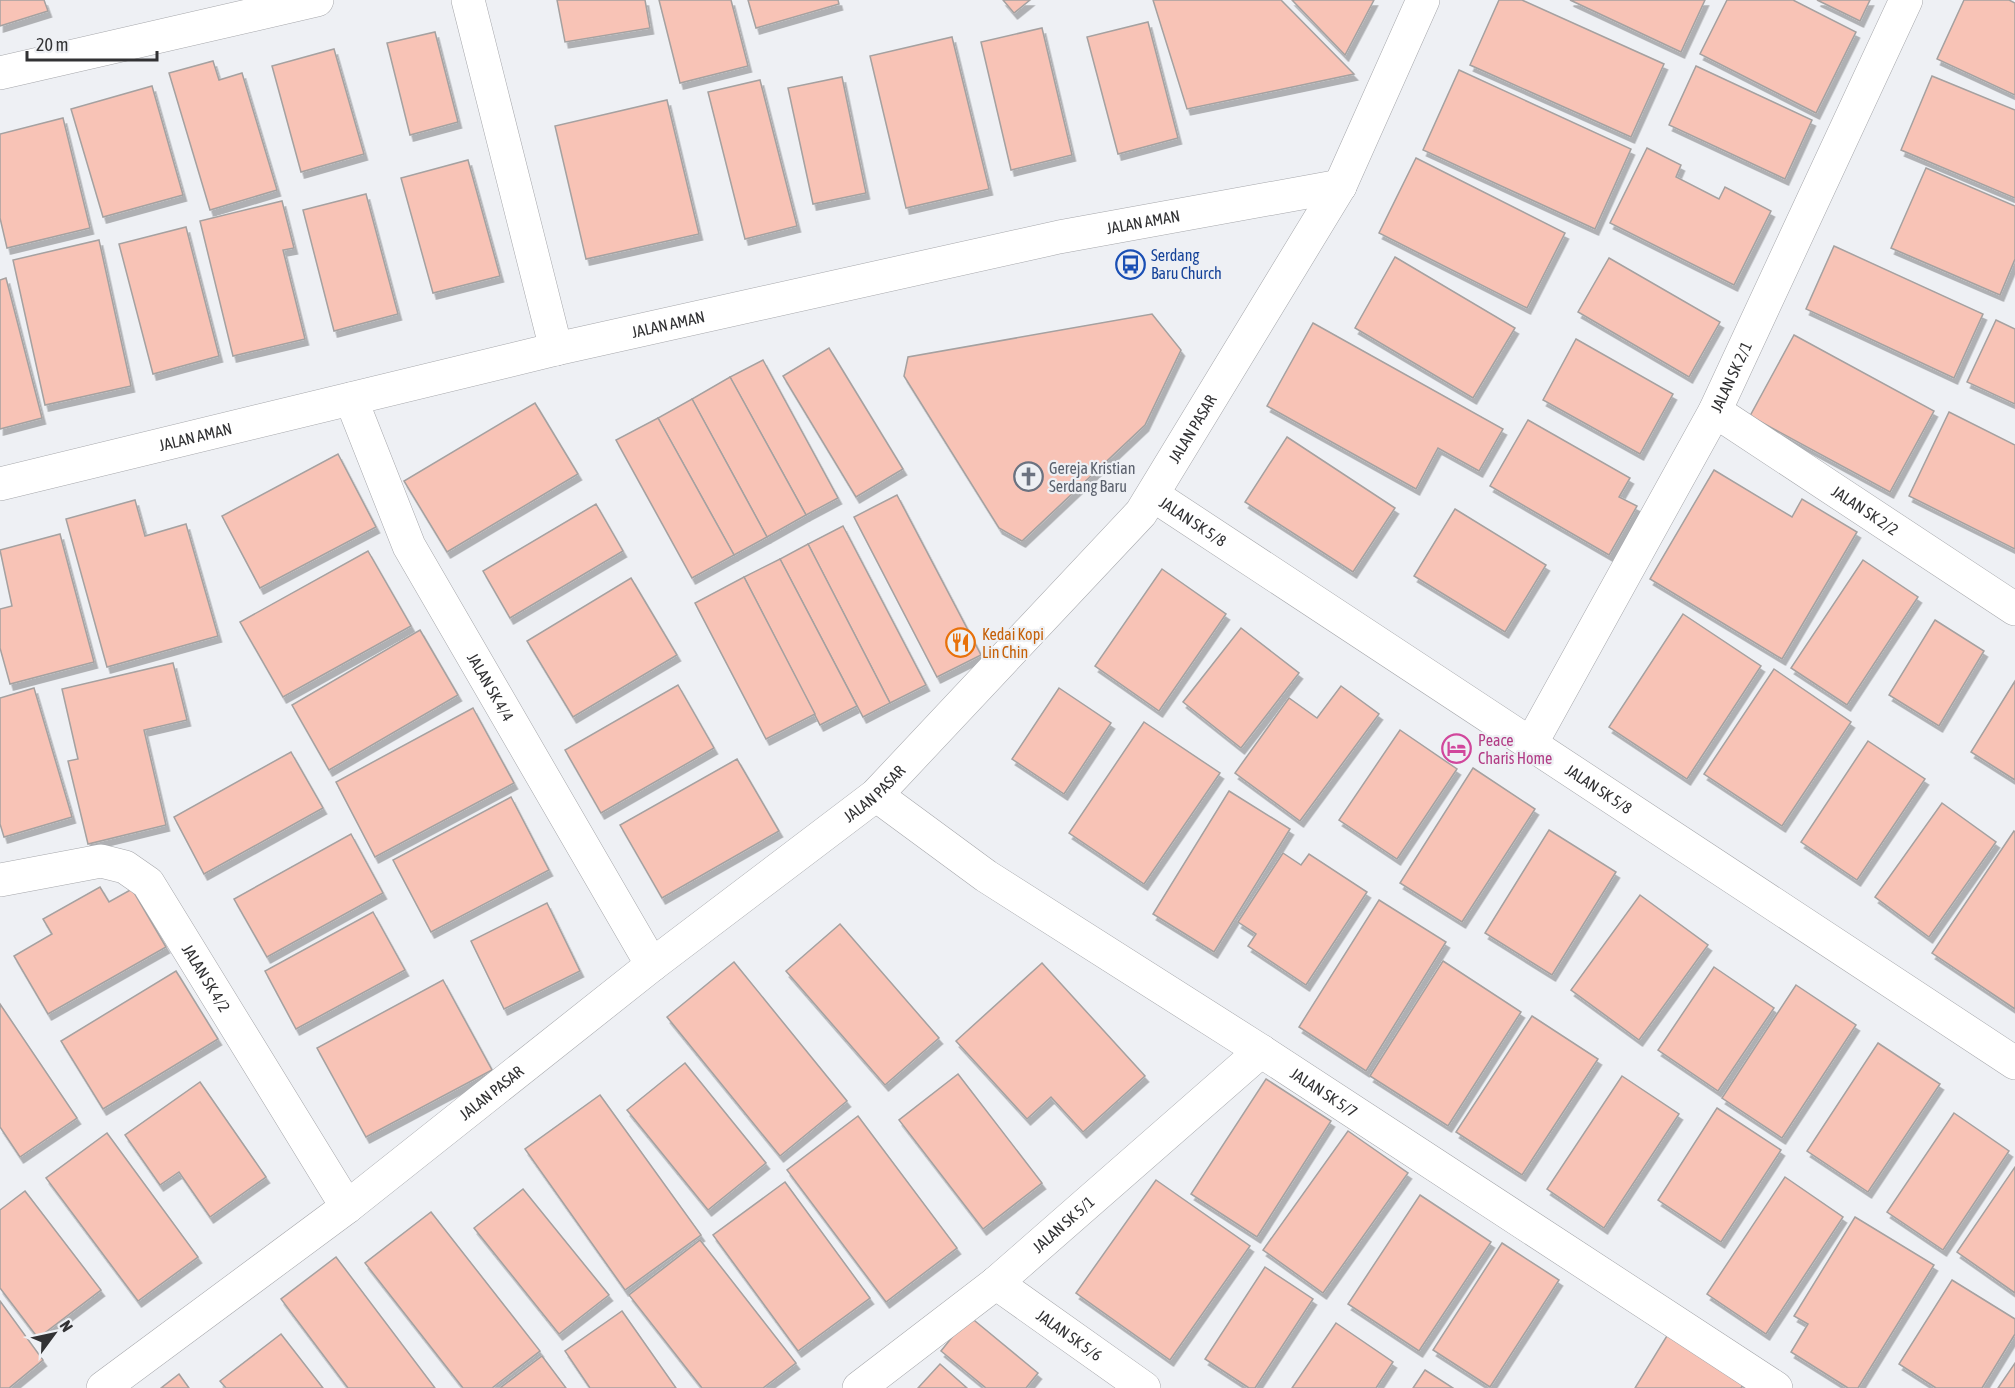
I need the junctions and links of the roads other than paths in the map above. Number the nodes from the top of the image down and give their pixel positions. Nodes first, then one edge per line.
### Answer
1 (317, 0) edge
2 (468, 0) edge
3 (1424, 0) edge
4 (1906, 0) edge
5 (0, 73) edge
6 (1340, 186) junction
7 (556, 349) junction
8 (351, 399) junction
9 (1715, 411) junction
10 (0, 484) edge
11 (1153, 495) junction
12 (2015, 609) edge
13 (1532, 742) junction
14 (876, 795) junction
15 (0, 880) edge
16 (652, 965) junction
17 (1261, 1051) junction
18 (2015, 1063) edge
19 (347, 1207) junction
20 (996, 1283) junction
21 (103, 1388) edge
22 (858, 1388) edge
23 (1144, 1388) edge
24 (1776, 1388) edge

1 - 5 street
2 - 7 street
3 - 6 street, JALAN PASAR
4 - 9 street, JALAN SK 2/1
6 - 7 street, JALAN AMAN
6 - 11 street, JALAN PASAR
7 - 8 street, JALAN AMAN
8 - 10 street, JALAN AMAN
8 - 16 street, JALAN SK 4/4
9 - 12 street, JALAN SK 2/2
9 - 13 street, JALAN SK 2/1
11 - 13 street, JALAN SK 5/8
11 - 14 street, JALAN PASAR
13 - 18 street, JALAN SK 5/8
14 - 16 street, JALAN PASAR
14 - 17 street, JALAN SK 5/7
15 - 19 street, JALAN SK 4/2
16 - 19 street, JALAN PASAR
17 - 20 street, JALAN SK 5/1
17 - 24 street, JALAN SK 5/7
19 - 21 street, JALAN PASAR
20 - 22 street, JALAN SK 5/1
20 - 23 street, JALAN SK 5/6

